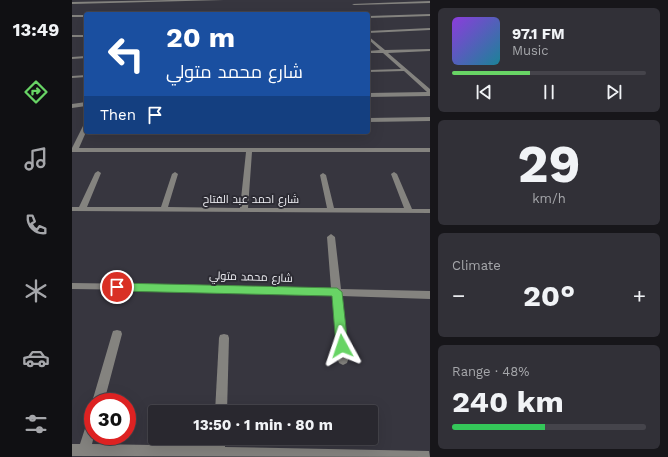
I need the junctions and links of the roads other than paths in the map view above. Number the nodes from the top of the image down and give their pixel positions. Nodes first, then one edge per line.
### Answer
1 (222, 0) edge
2 (354, 2) edge
3 (430, 2) edge
4 (72, 3) edge
5 (355, 12) edge
6 (430, 15) edge
7 (72, 16) edge
8 (84, 16) edge
9 (370, 17) edge
10 (430, 29) edge
11 (370, 32) edge
12 (72, 36) edge
13 (84, 36) edge
14 (370, 39) edge
15 (430, 50) edge
16 (370, 52) edge
17 (386, 52) junction
18 (72, 58) edge
19 (84, 58) edge
20 (406, 70) junction
21 (370, 71) edge
22 (84, 76) edge
23 (72, 77) edge
24 (422, 84) junction
25 (430, 84) edge
26 (430, 93) edge
27 (370, 95) edge
28 (84, 104) edge
29 (72, 106) edge
30 (430, 119) edge
31 (370, 120) edge
32 (84, 130) edge
33 (73, 150) edge
34 (430, 150) edge
35 (249, 151) junction
36 (98, 173) dead end
37 (175, 174) dead end
38 (394, 174) dead end
39 (323, 175) dead end
40 (72, 208) edge
41 (82, 209) junction
42 (164, 209) junction
43 (244, 210) junction
44 (331, 211) junction
45 (409, 211) junction
46 (430, 211) edge
47 (331, 238) dead end
48 (72, 286) edge
49 (337, 292) junction
50 (430, 295) edge
51 (117, 334) dead end
52 (224, 338) dead end
53 (343, 360) dead end
54 (101, 393) edge
55 (221, 405) edge
56 (84, 438) edge
57 (219, 445) edge
58 (78, 450) edge
59 (219, 453) junction
60 (358, 456) edge
61 (429, 457) edge

1 - 4 street
2 - 3 street
2 - 5 street
6 - 9 street
7 - 8 street
10 - 11 street
12 - 13 street
14 - 17 street
15 - 17 street
16 - 17 street
17 - 20 street
18 - 19 street
20 - 21 street
20 - 24 street
22 - 23 street
24 - 25 street
24 - 26 street
26 - 27 street
28 - 29 street
30 - 31 street
32 - 33 street
33 - 35 street
34 - 35 street
35 - 43 street
36 - 41 street
37 - 42 street
38 - 45 street
39 - 44 street
40 - 41 street, شارع احمد عبد الفتاح
41 - 42 street, شارع احمد عبد الفتاح
42 - 43 street, شارع احمد عبد الفتاح
43 - 44 street, شارع احمد عبد الفتاح
44 - 45 street, شارع احمد عبد الفتاح
45 - 46 street, شارع احمد عبد الفتاح
47 - 49 street
48 - 49 street, شارع محمد متولي
49 - 50 street, شارع محمد متولي
49 - 53 street
51 - 54 street
52 - 55 street
56 - 58 street
57 - 59 street
58 - 59 street
59 - 60 street
60 - 61 street

